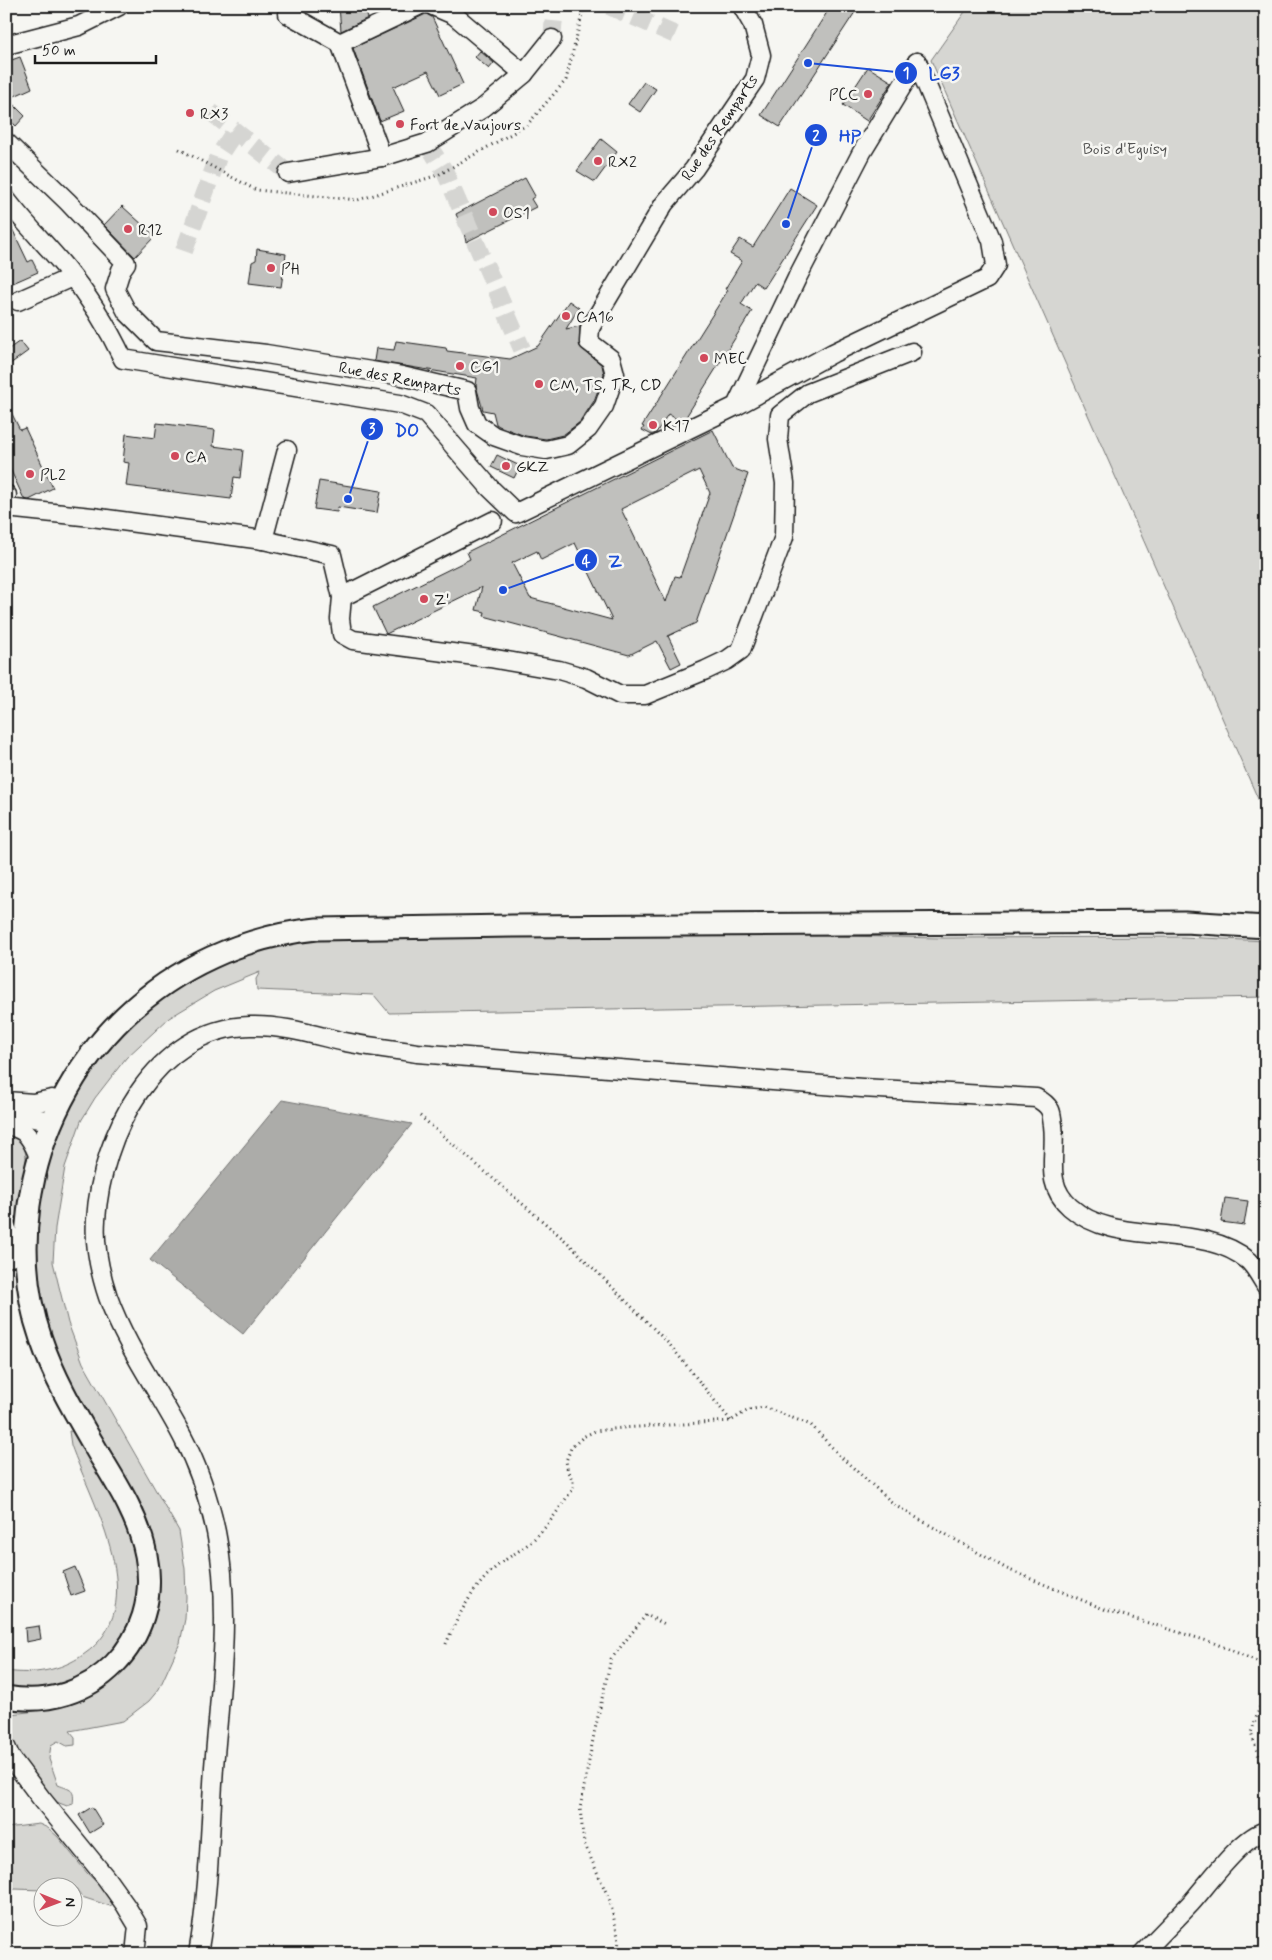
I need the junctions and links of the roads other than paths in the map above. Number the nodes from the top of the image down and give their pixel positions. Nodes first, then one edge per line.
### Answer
1 (119, 6) edge
2 (418, 6) edge
3 (433, 6) edge
4 (742, 6) edge
5 (288, 14) dead end
6 (552, 39) tunnel mouth
7 (340, 43) junction
8 (6, 45) edge
9 (524, 74) junction
10 (6, 142) edge
11 (382, 157) junction
12 (288, 173) dead end
13 (6, 200) edge
14 (72, 278) junction
15 (18, 300) dead end
16 (912, 352) dead end
17 (736, 406) junction
18 (287, 450) dead end
19 (6, 508) edge
20 (492, 521) dead end
21 (263, 540) junction
22 (342, 597) junction
23 (1266, 926) edge
24 (6, 1100) edge
25 (57, 1111) junction
26 (6, 1116) edge
27 (6, 1122) edge
28 (39, 1157) junction
29 (6, 1227) edge
30 (16, 1255) edge
31 (1266, 1286) edge
32 (6, 1696) edge
33 (6, 1747) edge
34 (1266, 1831) edge
35 (135, 1954) edge
36 (198, 1954) edge
37 (1142, 1954) edge

1 - 8 street
2 - 7 street
3 - 9 street
4 - 10 street, Rue des Remparts
5 - 7 street
6 - 9 street
7 - 11 street
9 - 11 street
11 - 12 street
13 - 14 street
14 - 15 street
14 - 17 street
16 - 22 street
17 - 17 street
18 - 21 street
19 - 21 street
20 - 22 street
21 - 22 street
23 - 25 main road
24 - 25 street
25 - 26 street
25 - 28 main road
27 - 28 street
28 - 30 main road
29 - 30 street
30 - 32 main road
31 - 36 street
33 - 35 street
34 - 37 street

